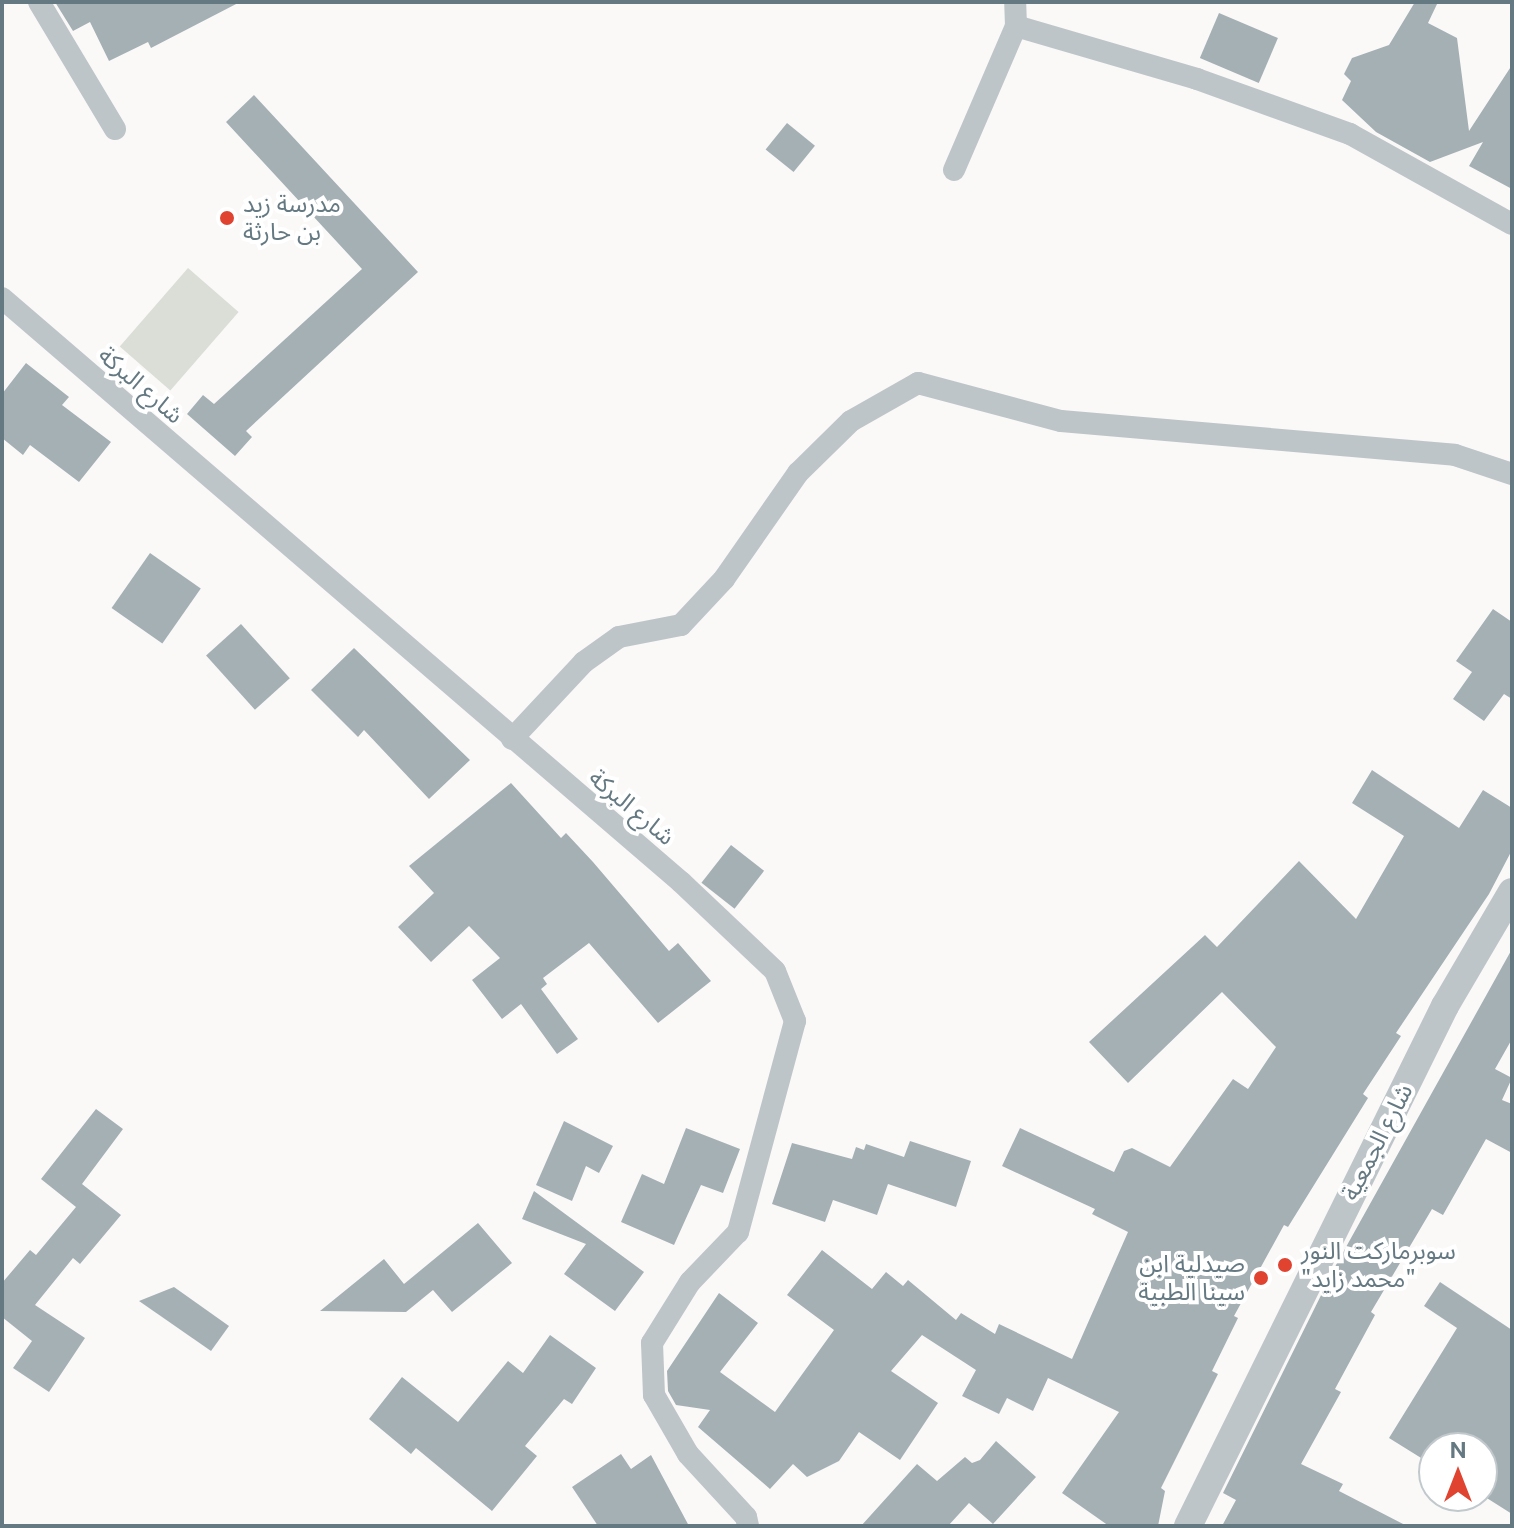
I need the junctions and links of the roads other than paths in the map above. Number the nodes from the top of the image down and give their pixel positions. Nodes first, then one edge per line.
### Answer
1 (39, 2) edge
2 (1015, 2) edge
3 (1016, 26) junction
4 (115, 129) dead end
5 (954, 170) dead end
6 (1512, 224) edge
7 (2, 298) edge
8 (1512, 474) edge
9 (512, 739) junction
10 (1512, 892) edge
11 (748, 1526) edge
12 (1188, 1526) edge

1 - 4 street
2 - 3 street
3 - 5 street
3 - 6 street
7 - 9 street, شارع البركة
8 - 9 street
9 - 11 street, شارع البركة
10 - 12 street, شارع الجمعية

